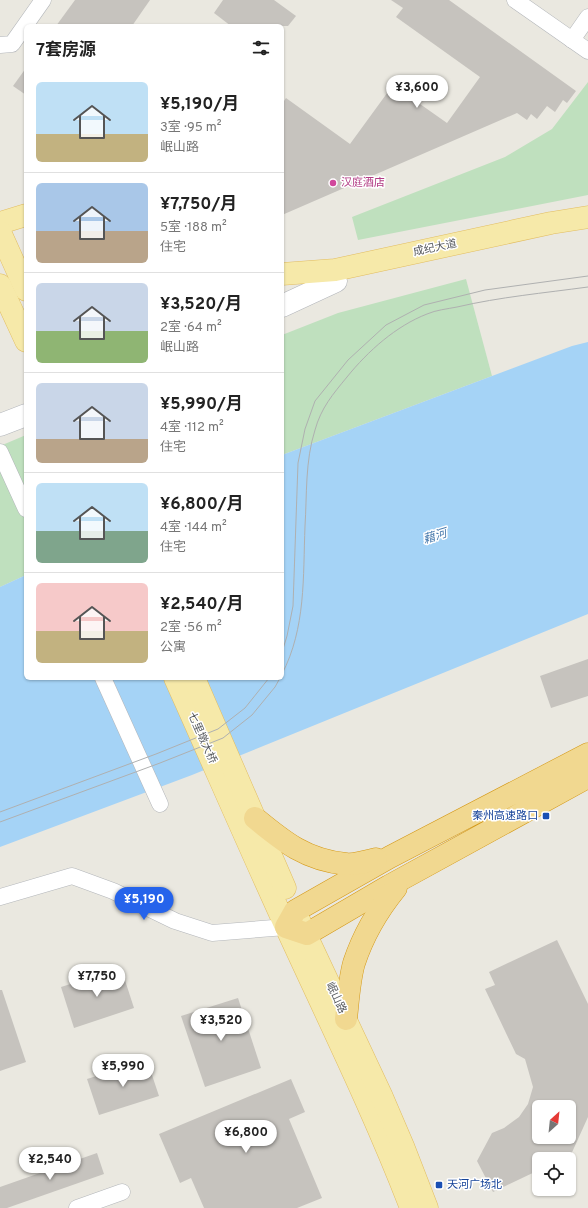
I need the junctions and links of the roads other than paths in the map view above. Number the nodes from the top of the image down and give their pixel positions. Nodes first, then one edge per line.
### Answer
1 (43, 0) edge
2 (515, 0) edge
3 (588, 17) edge
4 (26, 24) edge
5 (24, 27) edge
6 (572, 40) junction
7 (0, 45) edge
8 (588, 51) edge
9 (24, 216) edge
10 (588, 217) edge
11 (0, 224) edge
12 (24, 224) edge
13 (0, 232) edge
14 (588, 232) edge
15 (329, 276) junction
16 (0, 285) edge
17 (24, 286) edge
18 (284, 289) edge
19 (24, 336) edge
20 (24, 402) edge
21 (0, 410) edge
22 (24, 416) edge
23 (0, 425) edge
24 (0, 452) edge
25 (24, 505) edge
26 (104, 680) edge
27 (176, 680) edge
28 (195, 680) edge
29 (588, 754) edge
30 (588, 777) edge
31 (235, 794) junction
32 (160, 804) dead end
33 (255, 818) junction
34 (390, 857) junction
35 (403, 880) junction
36 (0, 897) edge
37 (291, 919) junction
38 (307, 934) junction
39 (346, 1019) junction
40 (122, 1192) dead end
41 (76, 1208) edge
42 (411, 1208) edge
43 (427, 1208) edge

1 - 4 street
2 - 6 street
3 - 6 street
5 - 7 street
6 - 8 street
9 - 11 main road
10 - 15 main road, 成纪大道
11 - 12 main road
13 - 17 main road
14 - 15 main road, 成纪大道
15 - 18 main road, 成纪大道
16 - 19 main road
20 - 21 main road
22 - 23 main road
24 - 25 street
26 - 32 street
27 - 31 main road, 七里墩大桥
28 - 31 main road, 七里墩大桥
29 - 34 highway
30 - 35 highway
31 - 33 main road, 岷山路
31 - 37 main road, 岷山路
33 - 34 highway
33 - 37 main road, 岷山路
34 - 37 highway
35 - 38 highway
35 - 39 highway
36 - 37 street
37 - 38 highway
37 - 42 main road, 岷山路
38 - 39 main road, 岷山路
39 - 43 main road, 岷山路
40 - 41 street

